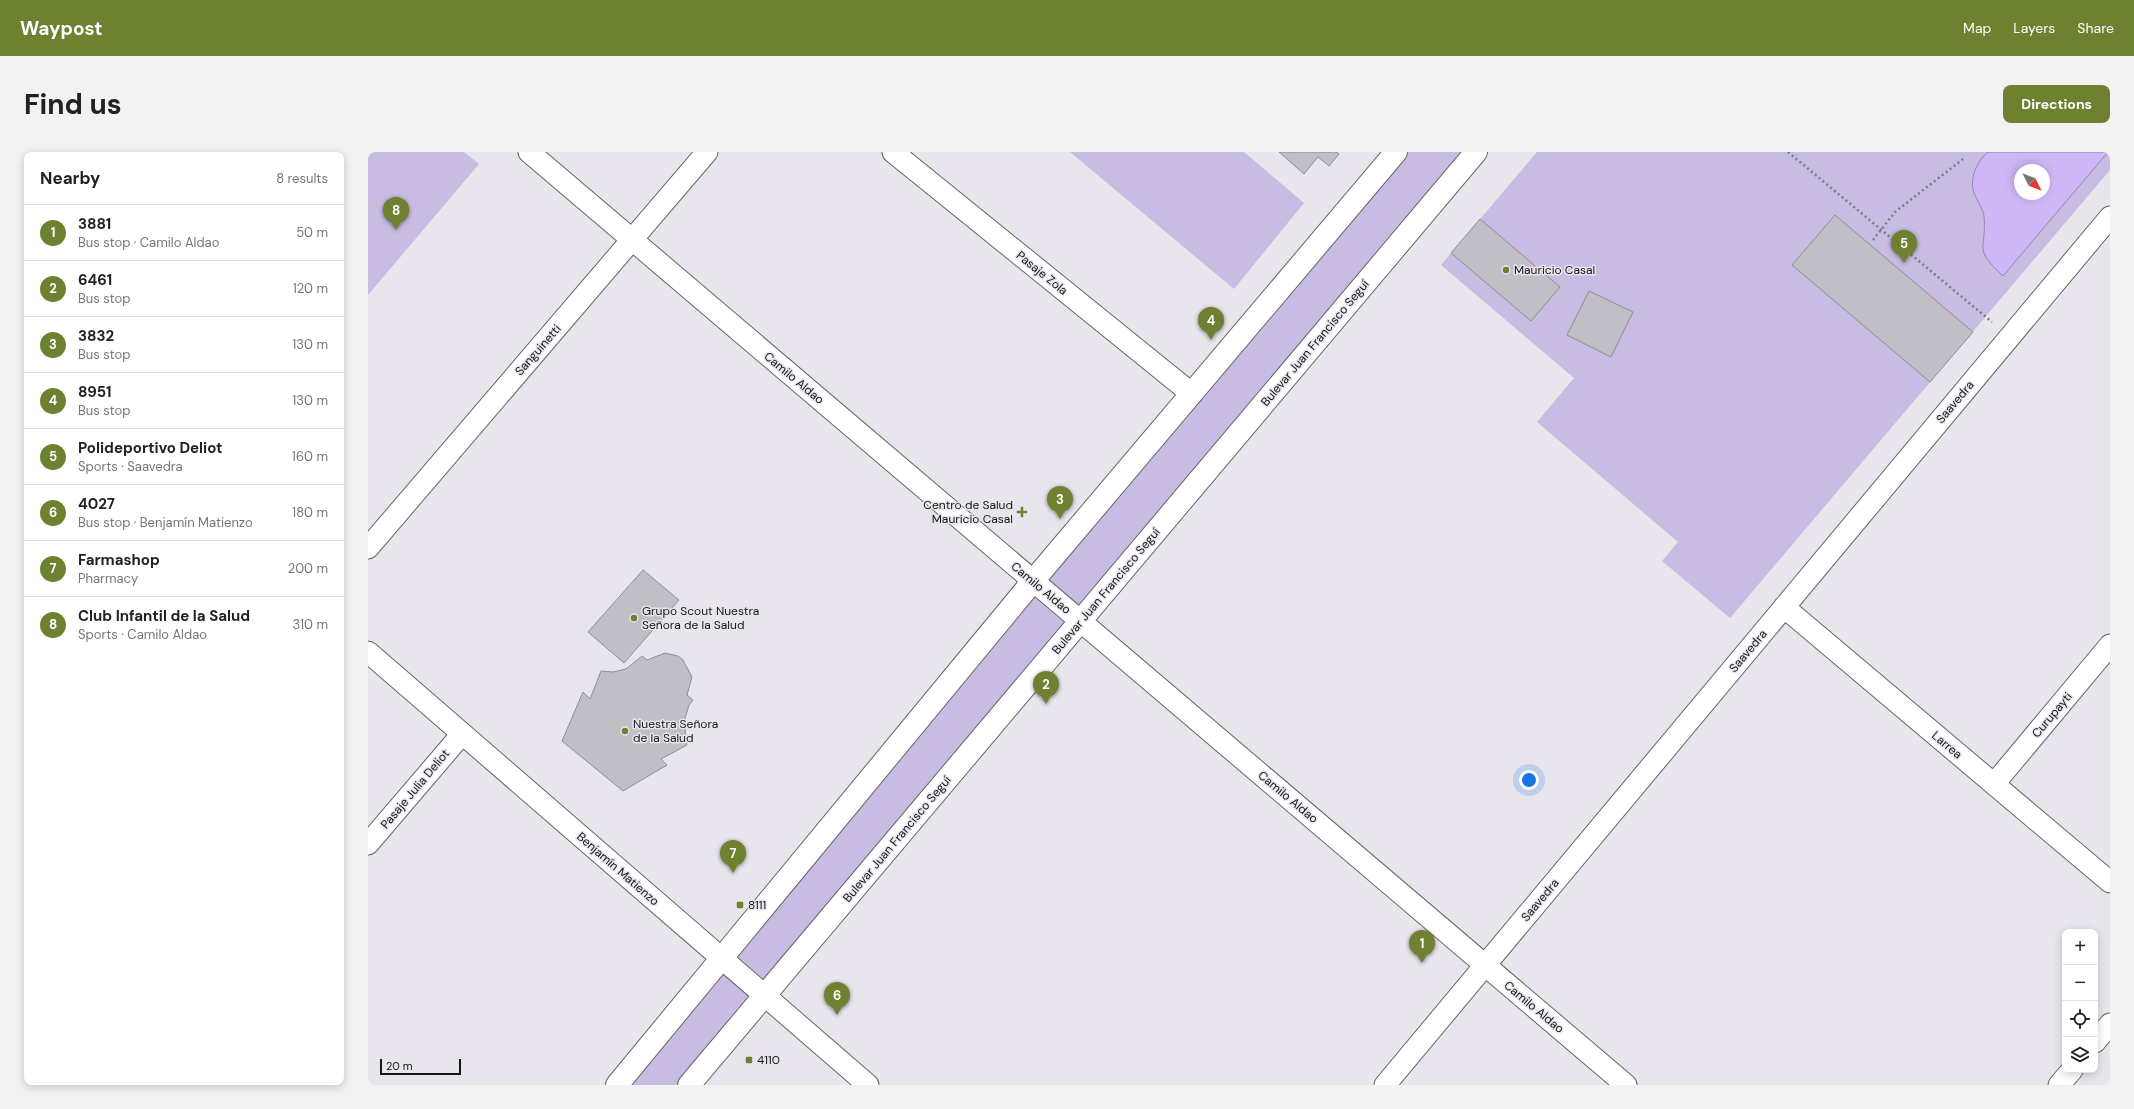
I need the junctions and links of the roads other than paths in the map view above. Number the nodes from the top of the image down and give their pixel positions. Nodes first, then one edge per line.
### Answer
1 (529, 152) edge
2 (707, 152) edge
3 (893, 152) edge
4 (1396, 152) edge
5 (1476, 152) edge
6 (2110, 217) edge
7 (2103, 239) edge
8 (632, 240) junction
9 (1192, 394) junction
10 (368, 548) edge
11 (1033, 581) junction
12 (1784, 607) junction
13 (1080, 621) junction
14 (2110, 645) edge
15 (368, 652) edge
16 (462, 734) junction
17 (1994, 784) junction
18 (368, 844) edge
19 (2110, 882) edge
20 (722, 960) junction
21 (1485, 965) junction
22 (764, 996) junction
23 (2110, 1024) edge
24 (2098, 1038) edge
25 (2069, 1073) edge
26 (617, 1085) edge
27 (689, 1085) edge
28 (868, 1085) edge
29 (1385, 1085) edge
30 (1626, 1085) edge
31 (2059, 1085) edge

1 - 8 street, Camilo Aldao
2 - 8 street, Sanguinetti
3 - 9 street, Pasaje Zola
4 - 9 main road
5 - 13 main road, Bulevar Juan Francisco Seguí
6 - 7 street, Saavedra
7 - 12 street, Saavedra
8 - 10 street, Sanguinetti
8 - 11 street, Camilo Aldao
9 - 11 main road
11 - 13 street, Camilo Aldao
11 - 20 main road
12 - 17 street, Larrea
12 - 21 street, Saavedra
13 - 21 street, Camilo Aldao
13 - 22 main road, Bulevar Juan Francisco Seguí
14 - 17 street, Curupayti
15 - 16 street, Benjamín Matienzo
16 - 18 street, Pasaje Julia Deliot
16 - 20 street, Benjamín Matienzo
17 - 19 street, Larrea
20 - 22 street, Benjamín Matienzo
20 - 26 main road
21 - 29 street, Saavedra
21 - 30 street, Camilo Aldao
22 - 27 main road, Bulevar Juan Francisco Seguí
22 - 28 street, Benjamín Matienzo
23 - 24 street
25 - 31 street

